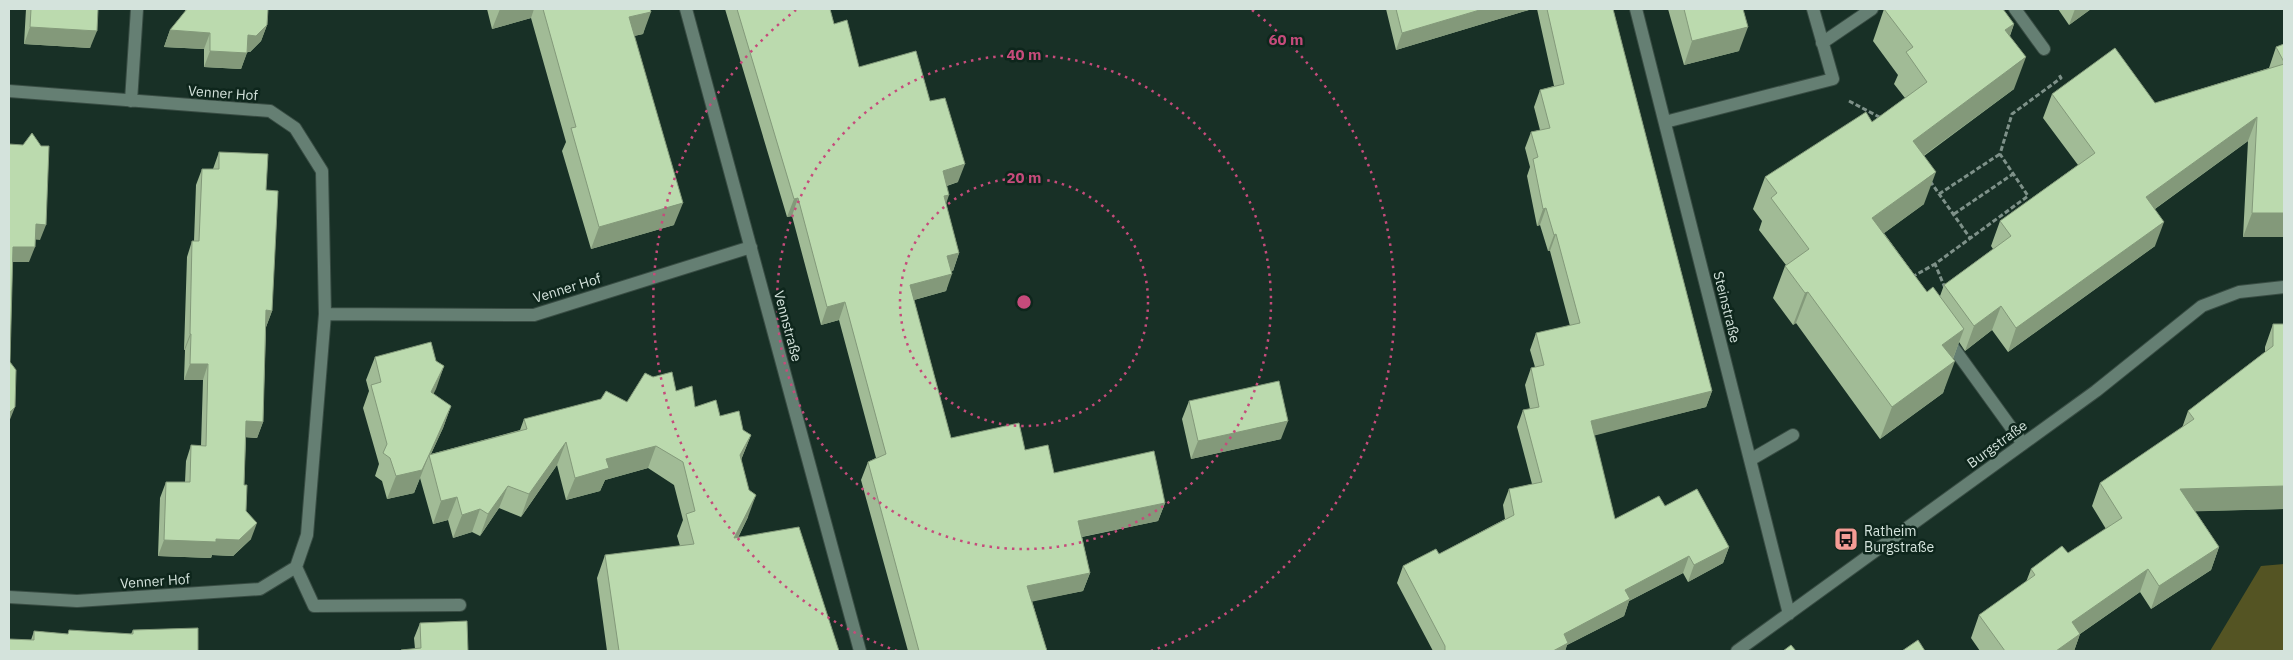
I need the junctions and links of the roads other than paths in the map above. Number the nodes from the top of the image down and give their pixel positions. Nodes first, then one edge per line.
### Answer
1 (137, 9) edge
2 (686, 9) edge
3 (1636, 9) edge
4 (1813, 9) edge
5 (1872, 9) edge
6 (2015, 9) edge
7 (1822, 43) junction
8 (2044, 49) road end
9 (9, 91) edge
10 (131, 101) junction
11 (1665, 122) junction
12 (751, 248) junction
13 (2284, 287) edge
14 (325, 314) junction
15 (1940, 328) edge
16 (1793, 435) dead end
17 (2023, 444) junction
18 (1750, 460) junction
19 (296, 566) junction
20 (9, 597) edge
21 (460, 605) dead end
22 (1789, 614) junction
23 (860, 651) edge
24 (1737, 651) edge

1 - 10 street
2 - 12 street, Vennstraße
3 - 11 street, Steinstraße
4 - 7 street
5 - 7 street
6 - 8 street
7 - 11 street
9 - 10 street, Venner Hof
10 - 14 street, Venner Hof
11 - 18 street, Steinstraße
12 - 14 street, Venner Hof
12 - 23 street, Vennstraße
13 - 17 street, Burgstraße
14 - 19 street, Venner Hof
15 - 17 street
16 - 18 street
17 - 22 street, Burgstraße
18 - 22 street, Steinstraße
19 - 20 street, Venner Hof
19 - 21 street
22 - 24 street, Burgstraße

